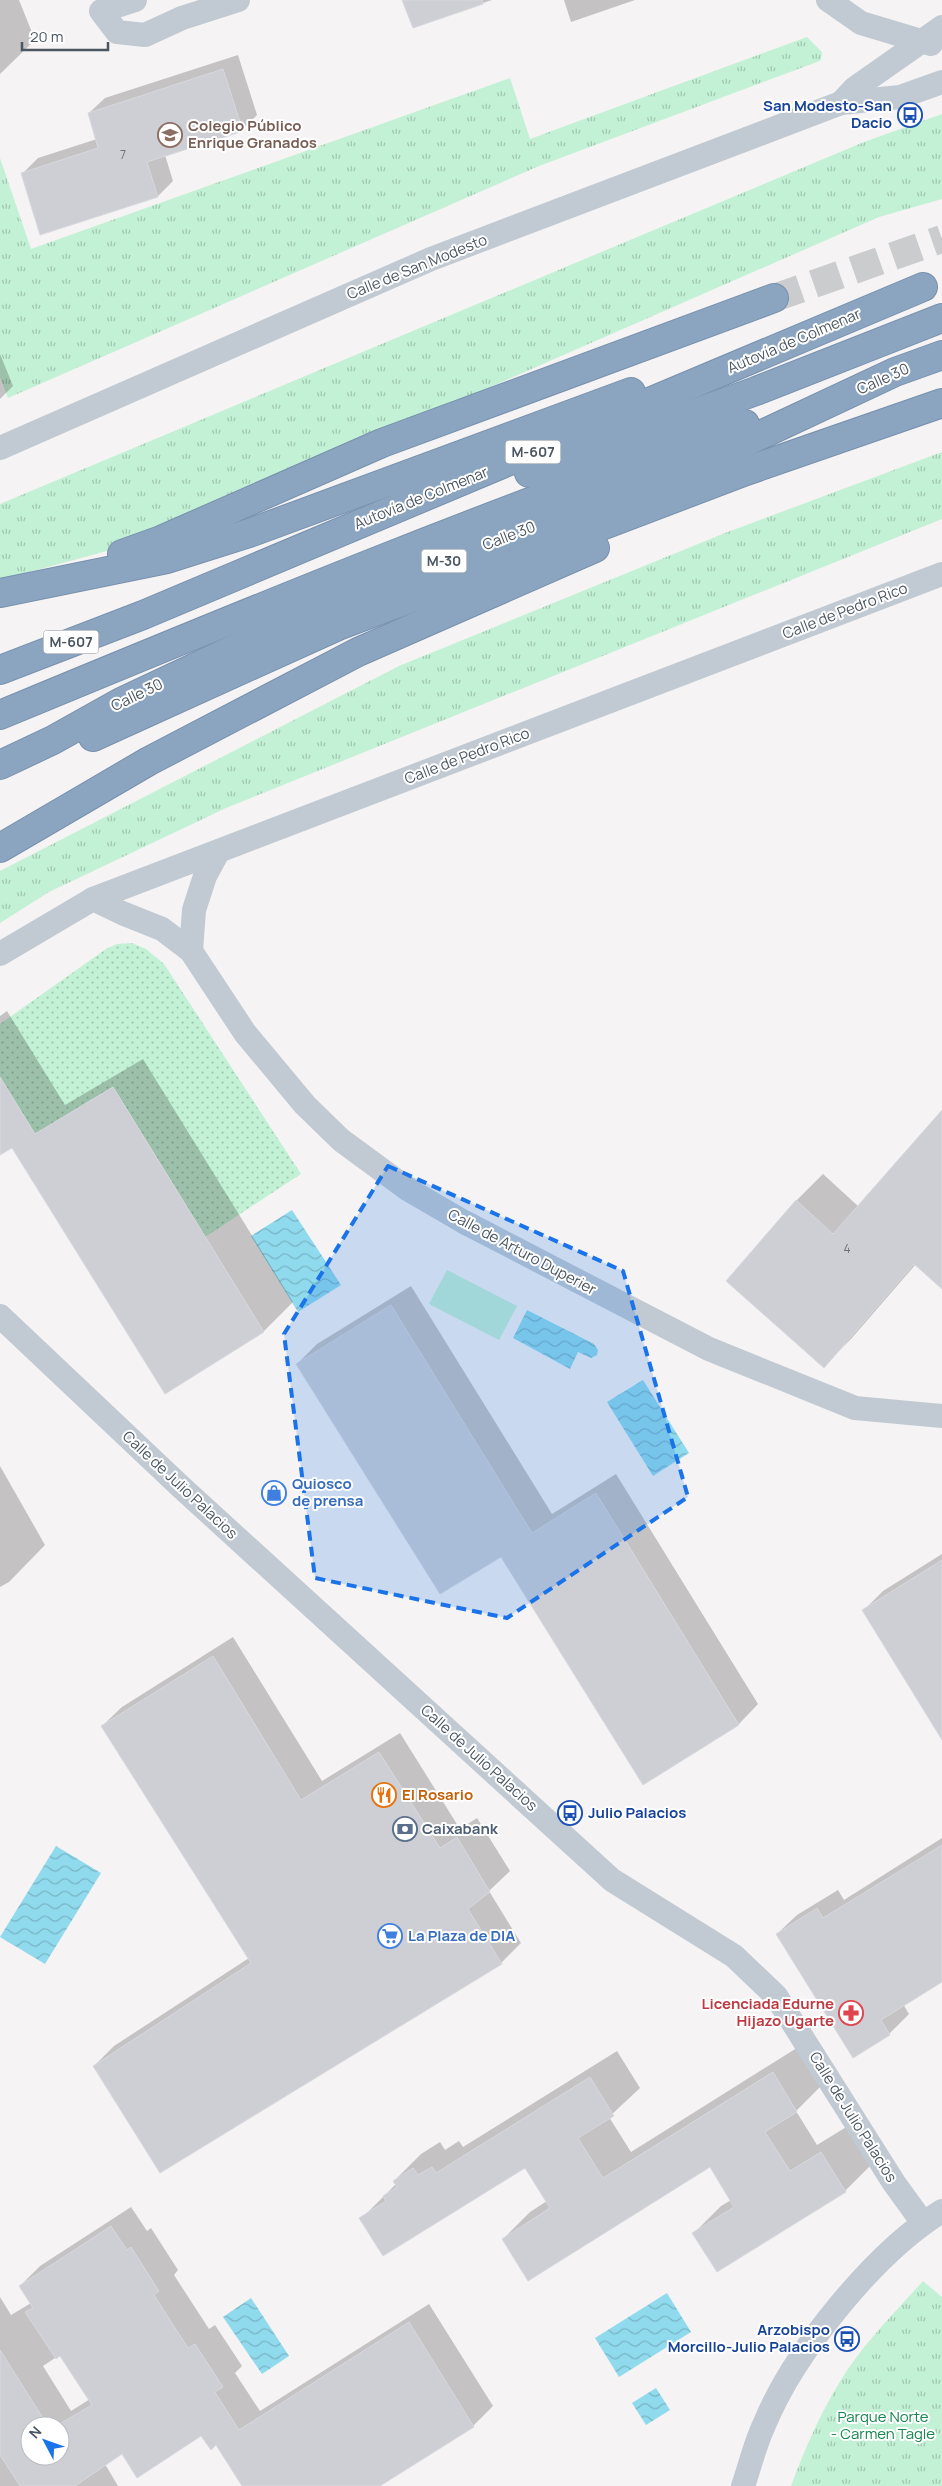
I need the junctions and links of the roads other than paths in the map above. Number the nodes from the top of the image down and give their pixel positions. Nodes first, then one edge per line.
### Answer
1 (135, 0) edge
2 (238, 0) edge
3 (828, 0) edge
4 (99, 6) edge
5 (942, 27) edge
6 (931, 44) edge
7 (942, 82) edge
8 (841, 103) junction
9 (932, 283) edge
10 (774, 298) tunnel mouth
11 (942, 318) edge
12 (942, 355) edge
13 (895, 372) junction
14 (942, 403) edge
15 (909, 413) junction
16 (0, 448) edge
17 (942, 574) edge
18 (43, 583) junction
19 (0, 593) edge
20 (143, 615) junction
21 (0, 670) edge
22 (0, 715) edge
23 (0, 765) edge
24 (0, 784) edge
25 (0, 848) edge
26 (218, 852) junction
27 (93, 899) junction
28 (191, 951) junction
29 (0, 954) edge
30 (0, 1316) edge
31 (942, 1416) edge
32 (932, 2217) edge
33 (743, 2486) edge

1 - 4 street
2 - 4 street
3 - 6 street
5 - 6 street, Calle de San Modesto
6 - 8 street, Calle de San Modesto
7 - 8 street, Calle de San Modesto
8 - 16 street, Calle de San Modesto
9 - 18 highway
9 - 20 highway, Autovía de Colmenar / M-607
10 - 18 highway
11 - 20 highway
12 - 13 highway, Calle 30 / M-30
13 - 22 highway, M-607
13 - 23 highway, Calle 30 / M-30
14 - 15 highway
15 - 24 highway
15 - 25 highway
17 - 26 street, Calle de Pedro Rico
18 - 19 highway
20 - 21 highway, Autovía de Colmenar / M-607
26 - 27 street, Calle de Pedro Rico
26 - 28 street
27 - 28 street, Calle de Arturo Duperier
27 - 29 street, Calle de Pedro Rico
28 - 31 street, Calle de Arturo Duperier
30 - 32 street, Calle de Julio Palacios
32 - 33 street

